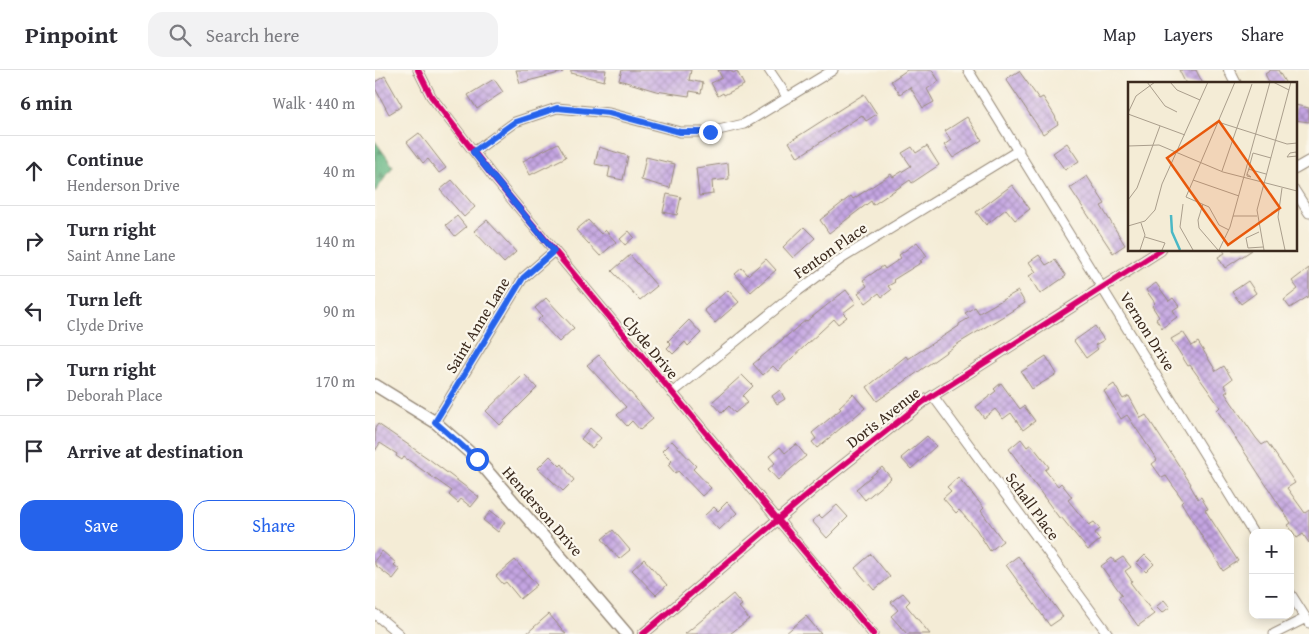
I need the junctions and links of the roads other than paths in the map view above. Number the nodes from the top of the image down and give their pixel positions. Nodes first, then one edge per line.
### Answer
1 (418, 70) edge
2 (769, 70) edge
3 (833, 70) edge
4 (967, 70) edge
5 (1229, 70) edge
6 (1235, 82) edge
7 (788, 98) junction
8 (1019, 150) junction
9 (473, 152) junction
10 (1309, 161) edge
11 (1297, 168) edge
12 (1297, 194) edge
13 (1309, 213) edge
14 (554, 251) junction
15 (1159, 251) edge
16 (1103, 288) junction
17 (375, 385) edge
18 (672, 394) junction
19 (933, 396) junction
20 (435, 422) junction
21 (778, 519) junction
22 (1251, 529) edge
23 (1294, 599) edge
24 (375, 614) edge
25 (1308, 621) edge
26 (399, 634) edge
27 (627, 634) edge
28 (643, 634) edge
29 (873, 634) edge
30 (1108, 634) edge
31 (1275, 634) edge

1 - 9 street, Clyde Drive
2 - 7 street
3 - 7 street
4 - 8 street, Vernon Drive
5 - 6 street
7 - 9 street
8 - 16 street, Vernon Drive
8 - 18 street, Fenton Place
9 - 14 street, Clyde Drive
10 - 11 street
12 - 13 street
14 - 18 street, Clyde Drive
14 - 20 street, Saint Anne Lane
15 - 16 street, Doris Avenue
16 - 19 street, Doris Avenue
16 - 22 street, Vernon Drive
17 - 20 main road, Henderson Drive
18 - 21 street, Clyde Drive
19 - 21 street, Doris Avenue
19 - 30 street, Schall Place
20 - 27 main road, Henderson Drive
21 - 28 street, Doris Avenue
21 - 29 street, Clyde Drive
23 - 25 street
24 - 26 street
25 - 31 street

